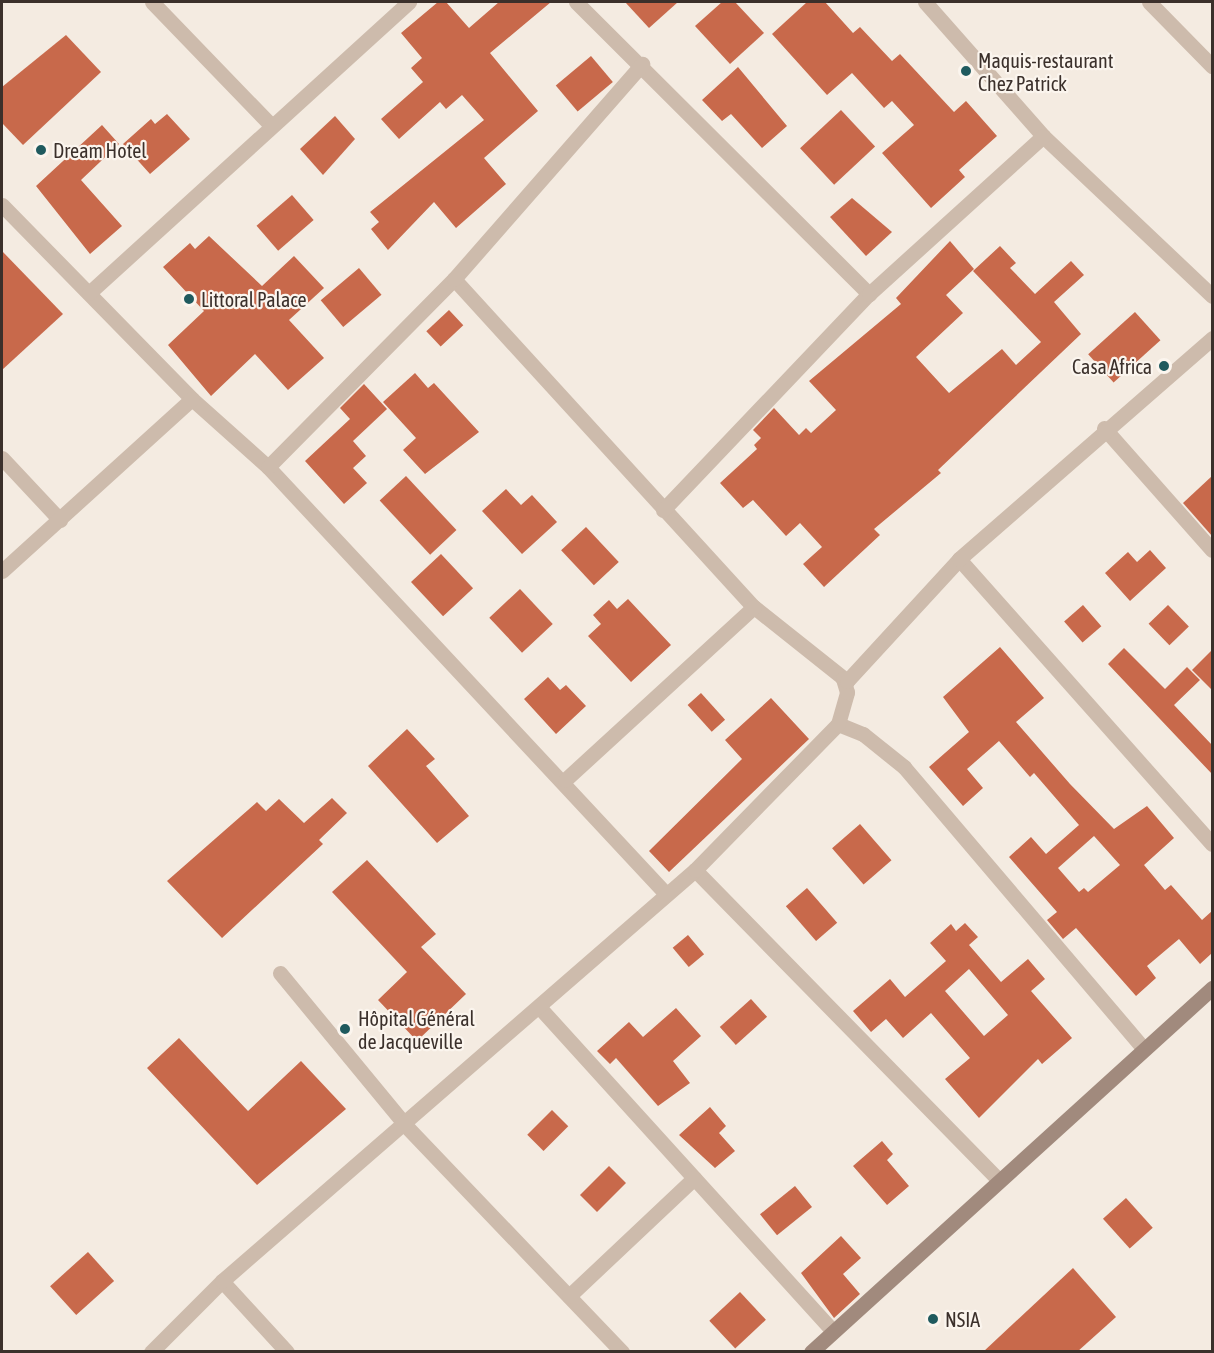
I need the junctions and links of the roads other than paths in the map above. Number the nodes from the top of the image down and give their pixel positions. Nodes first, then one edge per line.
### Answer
1 (152, 2) edge
2 (409, 2) edge
3 (576, 2) edge
4 (925, 2) edge
5 (1149, 2) edge
6 (642, 64) junction
7 (1212, 66) edge
8 (270, 124) junction
9 (1043, 136) junction
10 (2, 205) edge
11 (453, 279) junction
12 (89, 294) junction
13 (868, 294) junction
14 (1212, 296) edge
15 (1212, 338) edge
16 (192, 399) junction
17 (1104, 428) junction
18 (2, 458) edge
19 (268, 467) junction
20 (663, 510) junction
21 (60, 520) junction
22 (1212, 550) edge
23 (959, 560) junction
24 (2, 571) edge
25 (754, 607) junction
26 (847, 681) junction
27 (838, 724) junction
28 (565, 780) junction
29 (1212, 844) edge
30 (695, 870) junction
31 (666, 894) junction
32 (280, 973) dead end
33 (1212, 988) edge
34 (540, 1008) junction
35 (1144, 1049) junction
36 (406, 1126) junction
37 (694, 1178) junction
38 (999, 1179) junction
39 (222, 1281) junction
40 (569, 1296) junction
41 (833, 1331) junction
42 (151, 1352) edge
43 (287, 1352) edge
44 (622, 1352) edge
45 (812, 1352) edge

1 - 8 street
2 - 8 street
3 - 6 street
4 - 9 street
5 - 7 street
6 - 11 street
6 - 13 street
8 - 12 street
9 - 13 street
9 - 14 street
10 - 12 street
11 - 19 street
11 - 20 street
12 - 16 street
13 - 20 street
15 - 17 street
16 - 19 street
16 - 21 street
17 - 22 street
17 - 23 street
18 - 21 street
19 - 28 street
20 - 25 street
21 - 24 street
23 - 26 street
23 - 29 street
25 - 26 street
25 - 28 street
26 - 27 street
27 - 30 street
27 - 35 street
28 - 31 street
30 - 31 street
30 - 38 street
31 - 34 street
32 - 36 street
33 - 35 street
34 - 36 street
34 - 37 street
35 - 38 street
36 - 39 street
36 - 40 street
37 - 40 street
37 - 41 street
38 - 41 street
39 - 42 street
39 - 43 street
40 - 44 street
41 - 45 street

